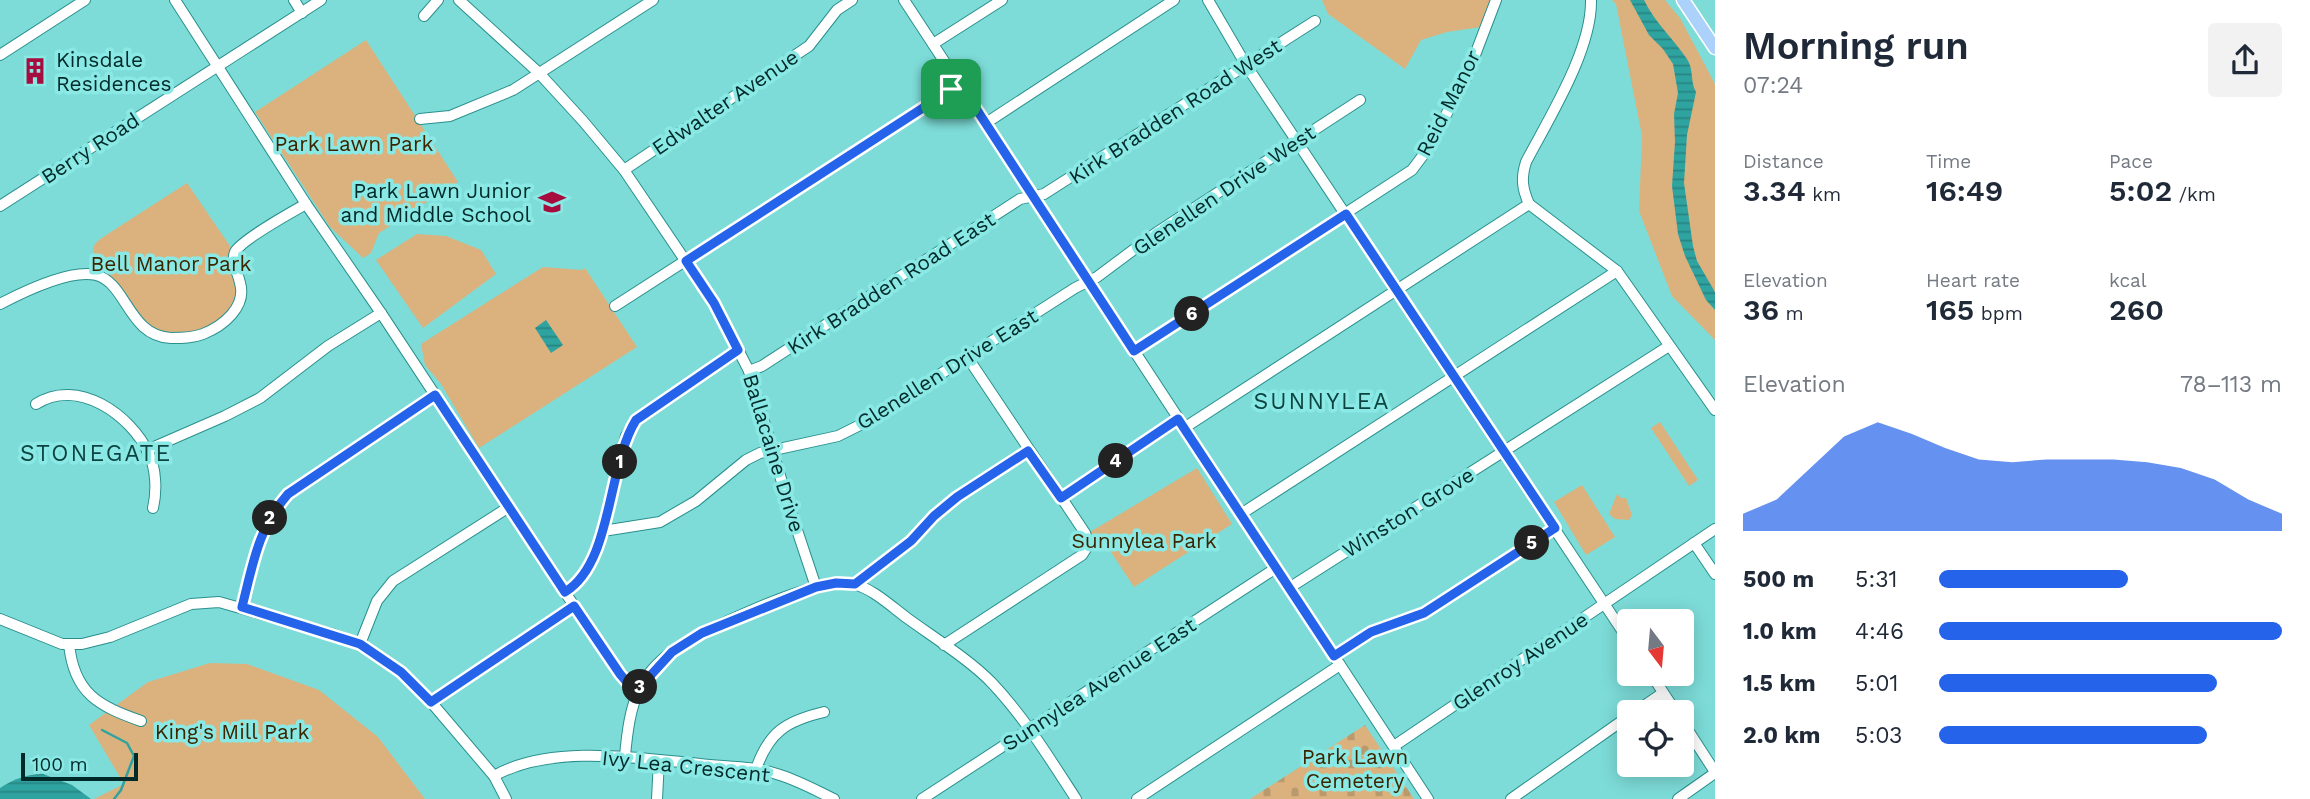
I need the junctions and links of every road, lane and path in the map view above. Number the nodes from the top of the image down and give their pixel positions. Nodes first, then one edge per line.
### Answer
1 (85, 0) edge
2 (175, 0) edge
3 (294, 0) edge
4 (321, 0) edge
5 (438, 0) edge
6 (459, 0) edge
7 (653, 0) edge
8 (852, 0) edge
9 (904, 0) edge
10 (1002, 0) edge
11 (1173, 0) edge
12 (1208, 0) edge
13 (1496, 0) edge
14 (1591, 0) edge
15 (1683, 0) edge
16 (302, 13) junction
17 (424, 16) dead end
18 (1315, 21) dead end
19 (933, 44) junction
20 (1715, 48) edge
21 (0, 55) edge
22 (218, 65) junction
23 (1246, 65) junction
24 (539, 74) junction
25 (960, 84) junction
26 (1360, 100) dead end
27 (420, 119) dead end
28 (986, 123) junction
29 (1296, 141) junction
30 (624, 170) junction
31 (1033, 196) junction
32 (306, 204) junction
33 (1529, 204) junction
34 (0, 206) edge
35 (1346, 214) junction
36 (686, 261) junction
37 (1617, 271) junction
38 (1090, 282) junction
39 (1395, 289) junction
40 (0, 304) edge
41 (615, 306) dead end
42 (381, 313) junction
43 (1669, 346) junction
44 (738, 350) junction
45 (1134, 351) junction
46 (968, 358) junction
47 (749, 371) junction
48 (1452, 377) junction
49 (435, 395) junction
50 (36, 404) dead end
51 (1715, 410) edge
52 (1181, 423) junction
53 (772, 449) junction
54 (147, 450) junction
55 (1028, 451) junction
56 (1503, 452) junction
57 (1061, 498) junction
58 (509, 507) junction
59 (153, 508) dead end
60 (1241, 514) junction
61 (1555, 528) junction
62 (1715, 529) edge
63 (603, 531) junction
64 (1694, 543) junction
65 (1276, 568) junction
66 (1715, 573) edge
67 (855, 584) junction
68 (816, 587) junction
69 (1289, 588) junction
70 (565, 592) junction
71 (1605, 604) junction
72 (574, 606) junction
73 (242, 607) junction
74 (0, 620) edge
75 (1617, 622) edge
76 (360, 644) junction
77 (69, 645) junction
78 (944, 645) junction
79 (1337, 661) junction
80 (1659, 686) edge
81 (639, 688) junction
82 (1663, 693) junction
83 (1653, 700) edge
84 (1668, 700) edge
85 (431, 702) junction
86 (824, 712) dead end
87 (141, 721) dead end
88 (1617, 724) edge
89 (1031, 730) junction
90 (1694, 740) edge
91 (1394, 746) junction
92 (625, 756) junction
93 (659, 760) junction
94 (756, 769) junction
95 (1715, 772) edge
96 (494, 776) junction
97 (823, 796) edge
98 (506, 799) edge
99 (657, 799) edge
100 (834, 799) edge
101 (922, 799) edge
102 (1076, 799) edge
103 (1137, 799) edge
104 (1428, 799) edge
105 (1511, 799) edge
106 (1678, 799) edge

1 - 21 street
2 - 22 street
3 - 16 street
4 - 16 street, Berry Road
5 - 17 street
6 - 24 street, Ballacaine Drive
7 - 24 street
8 - 30 street, Edwalter Avenue
9 - 19 street
10 - 19 street
11 - 28 street
12 - 23 street
13 - 35 street, Reid Manor
14 - 33 street
15 - 20 main road
16 - 22 street, Berry Road
18 - 23 street, Kirk Bradden Road West
19 - 25 street
22 - 32 street
22 - 34 street, Berry Road
23 - 29 street
23 - 31 street, Kirk Bradden Road West
24 - 27 street
24 - 30 street, Ballacaine Drive
25 - 28 street
25 - 36 street
26 - 29 street, Glenellen Drive West
28 - 31 street
29 - 35 street
29 - 38 street, Glenellen Drive West
30 - 36 street, Ballacaine Drive
31 - 38 street
31 - 47 street, Kirk Bradden Road East
32 - 40 street
32 - 42 street
33 - 37 street
33 - 39 street
35 - 39 street
35 - 45 street, Reid Manor
36 - 41 street
36 - 44 street, Ballacaine Drive
37 - 43 street
37 - 48 street
38 - 45 street
38 - 46 street, Glenellen Drive East
39 - 48 street
39 - 52 street
42 - 49 street
42 - 54 street
43 - 51 street
43 - 56 street, Winston Grove
44 - 47 street, Ballacaine Drive
44 - 63 street
45 - 52 street
46 - 53 street, Glenellen Drive East
46 - 55 street
47 - 53 street, Ballacaine Drive
48 - 56 street
48 - 60 street
49 - 58 street
49 - 73 street
50 - 54 street
52 - 57 street
52 - 60 street
53 - 63 street, Glenellen Drive East
53 - 68 street, Ballacaine Drive
54 - 59 street
55 - 57 street
55 - 67 street
56 - 61 street
56 - 69 street, Winston Grove
57 - 78 street
58 - 70 street
58 - 76 street
60 - 65 street
61 - 71 street
61 - 79 street
62 - 64 street, Glenroy Avenue
63 - 70 street
64 - 66 street
64 - 71 street, Glenroy Avenue
65 - 69 street
65 - 89 street, Sunnylea Avenue East
67 - 68 street
67 - 78 street
68 - 81 street
69 - 79 street
70 - 72 street
71 - 75 street
71 - 91 street, Glenroy Avenue
72 - 81 street
72 - 85 street
73 - 76 street
73 - 77 street
74 - 77 street
76 - 85 street
77 - 87 street
78 - 89 street
79 - 91 street
79 - 103 street
80 - 82 street
81 - 92 street
82 - 83 street
82 - 84 street
85 - 96 street
86 - 94 street
88 - 105 street
89 - 101 street, Sunnylea Avenue East
89 - 102 street
90 - 95 street
91 - 104 street
92 - 93 street, Ivy Lea Crescent
92 - 96 street, Ivy Lea Crescent
93 - 94 street, Ivy Lea Crescent
93 - 99 street
94 - 97 street, Ivy Lea Crescent
95 - 106 street
96 - 98 street
97 - 100 street, Ivy Lea Crescent

